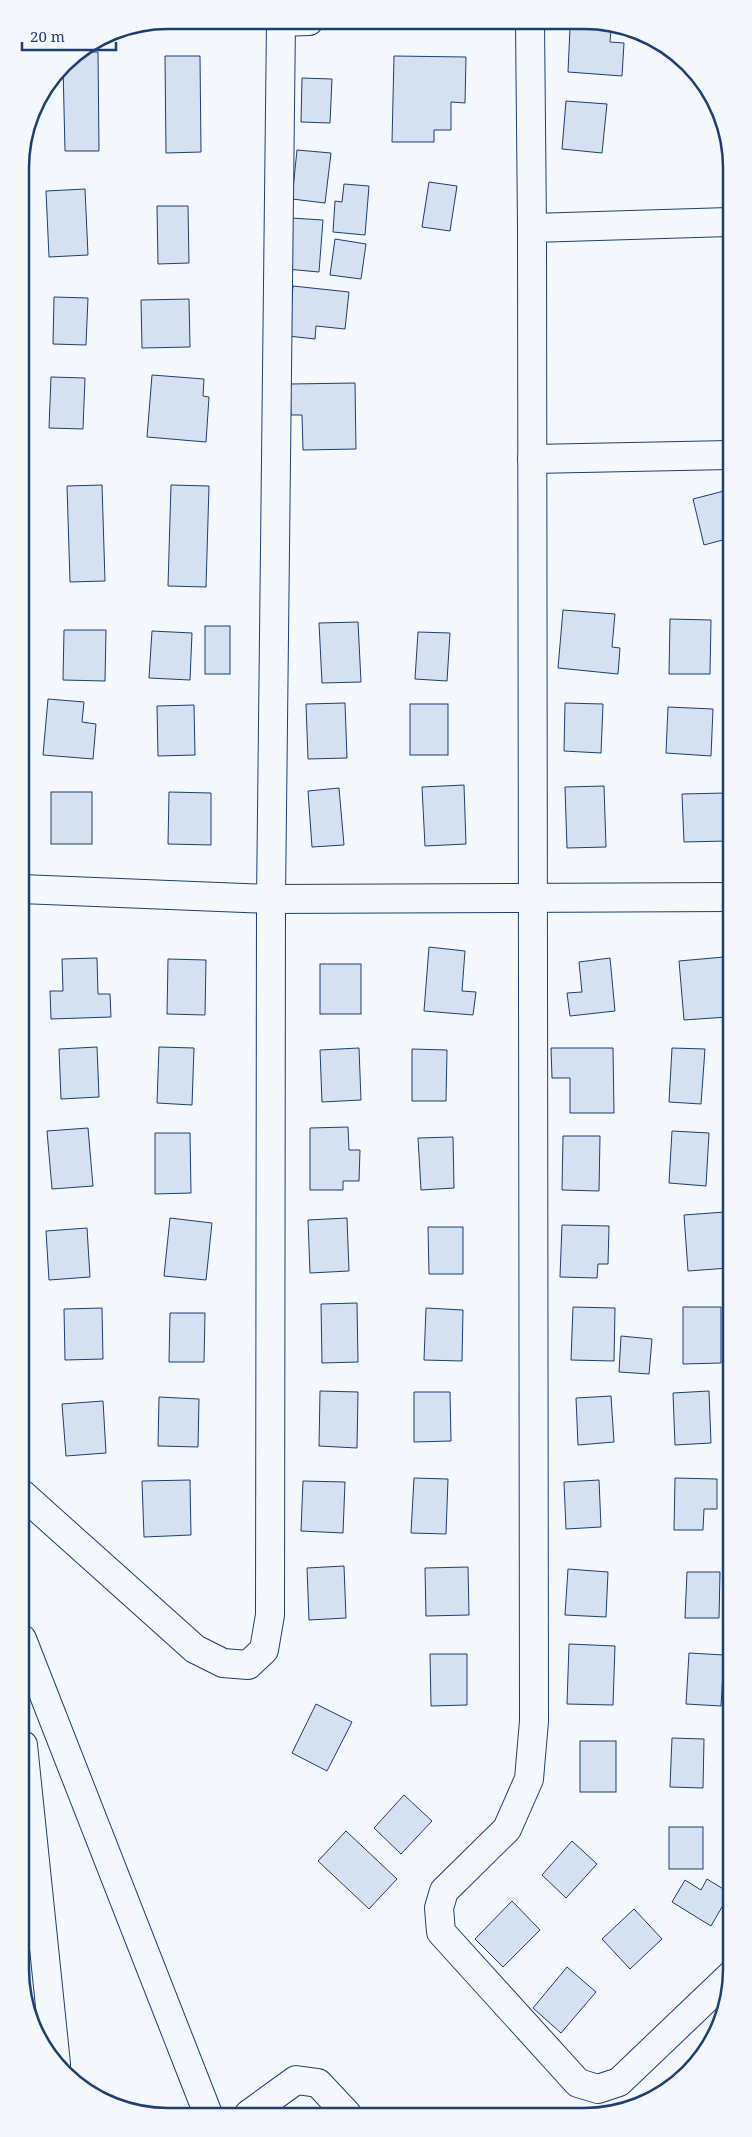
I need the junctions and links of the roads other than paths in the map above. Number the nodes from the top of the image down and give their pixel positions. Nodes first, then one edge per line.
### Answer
1 (281, 29) edge
2 (530, 29) edge
3 (723, 222) edge
4 (532, 228) junction
5 (723, 455) edge
6 (532, 458) junction
7 (29, 889) edge
8 (723, 897) edge
9 (531, 898) junction
10 (271, 899) junction
11 (29, 1500) edge
12 (29, 1657) edge
13 (29, 1865) edge
14 (31, 1899) edge
15 (722, 1983) edge
16 (54, 2049) edge
17 (206, 2108) edge
18 (257, 2108) edge
19 (341, 2108) edge

1 - 10 street
2 - 4 street
3 - 4 street
4 - 6 street
5 - 6 street
6 - 9 street
7 - 10 street
8 - 9 street
9 - 10 street
9 - 15 street
10 - 11 street
12 - 17 street
13 - 14 street
14 - 16 street
18 - 19 street

